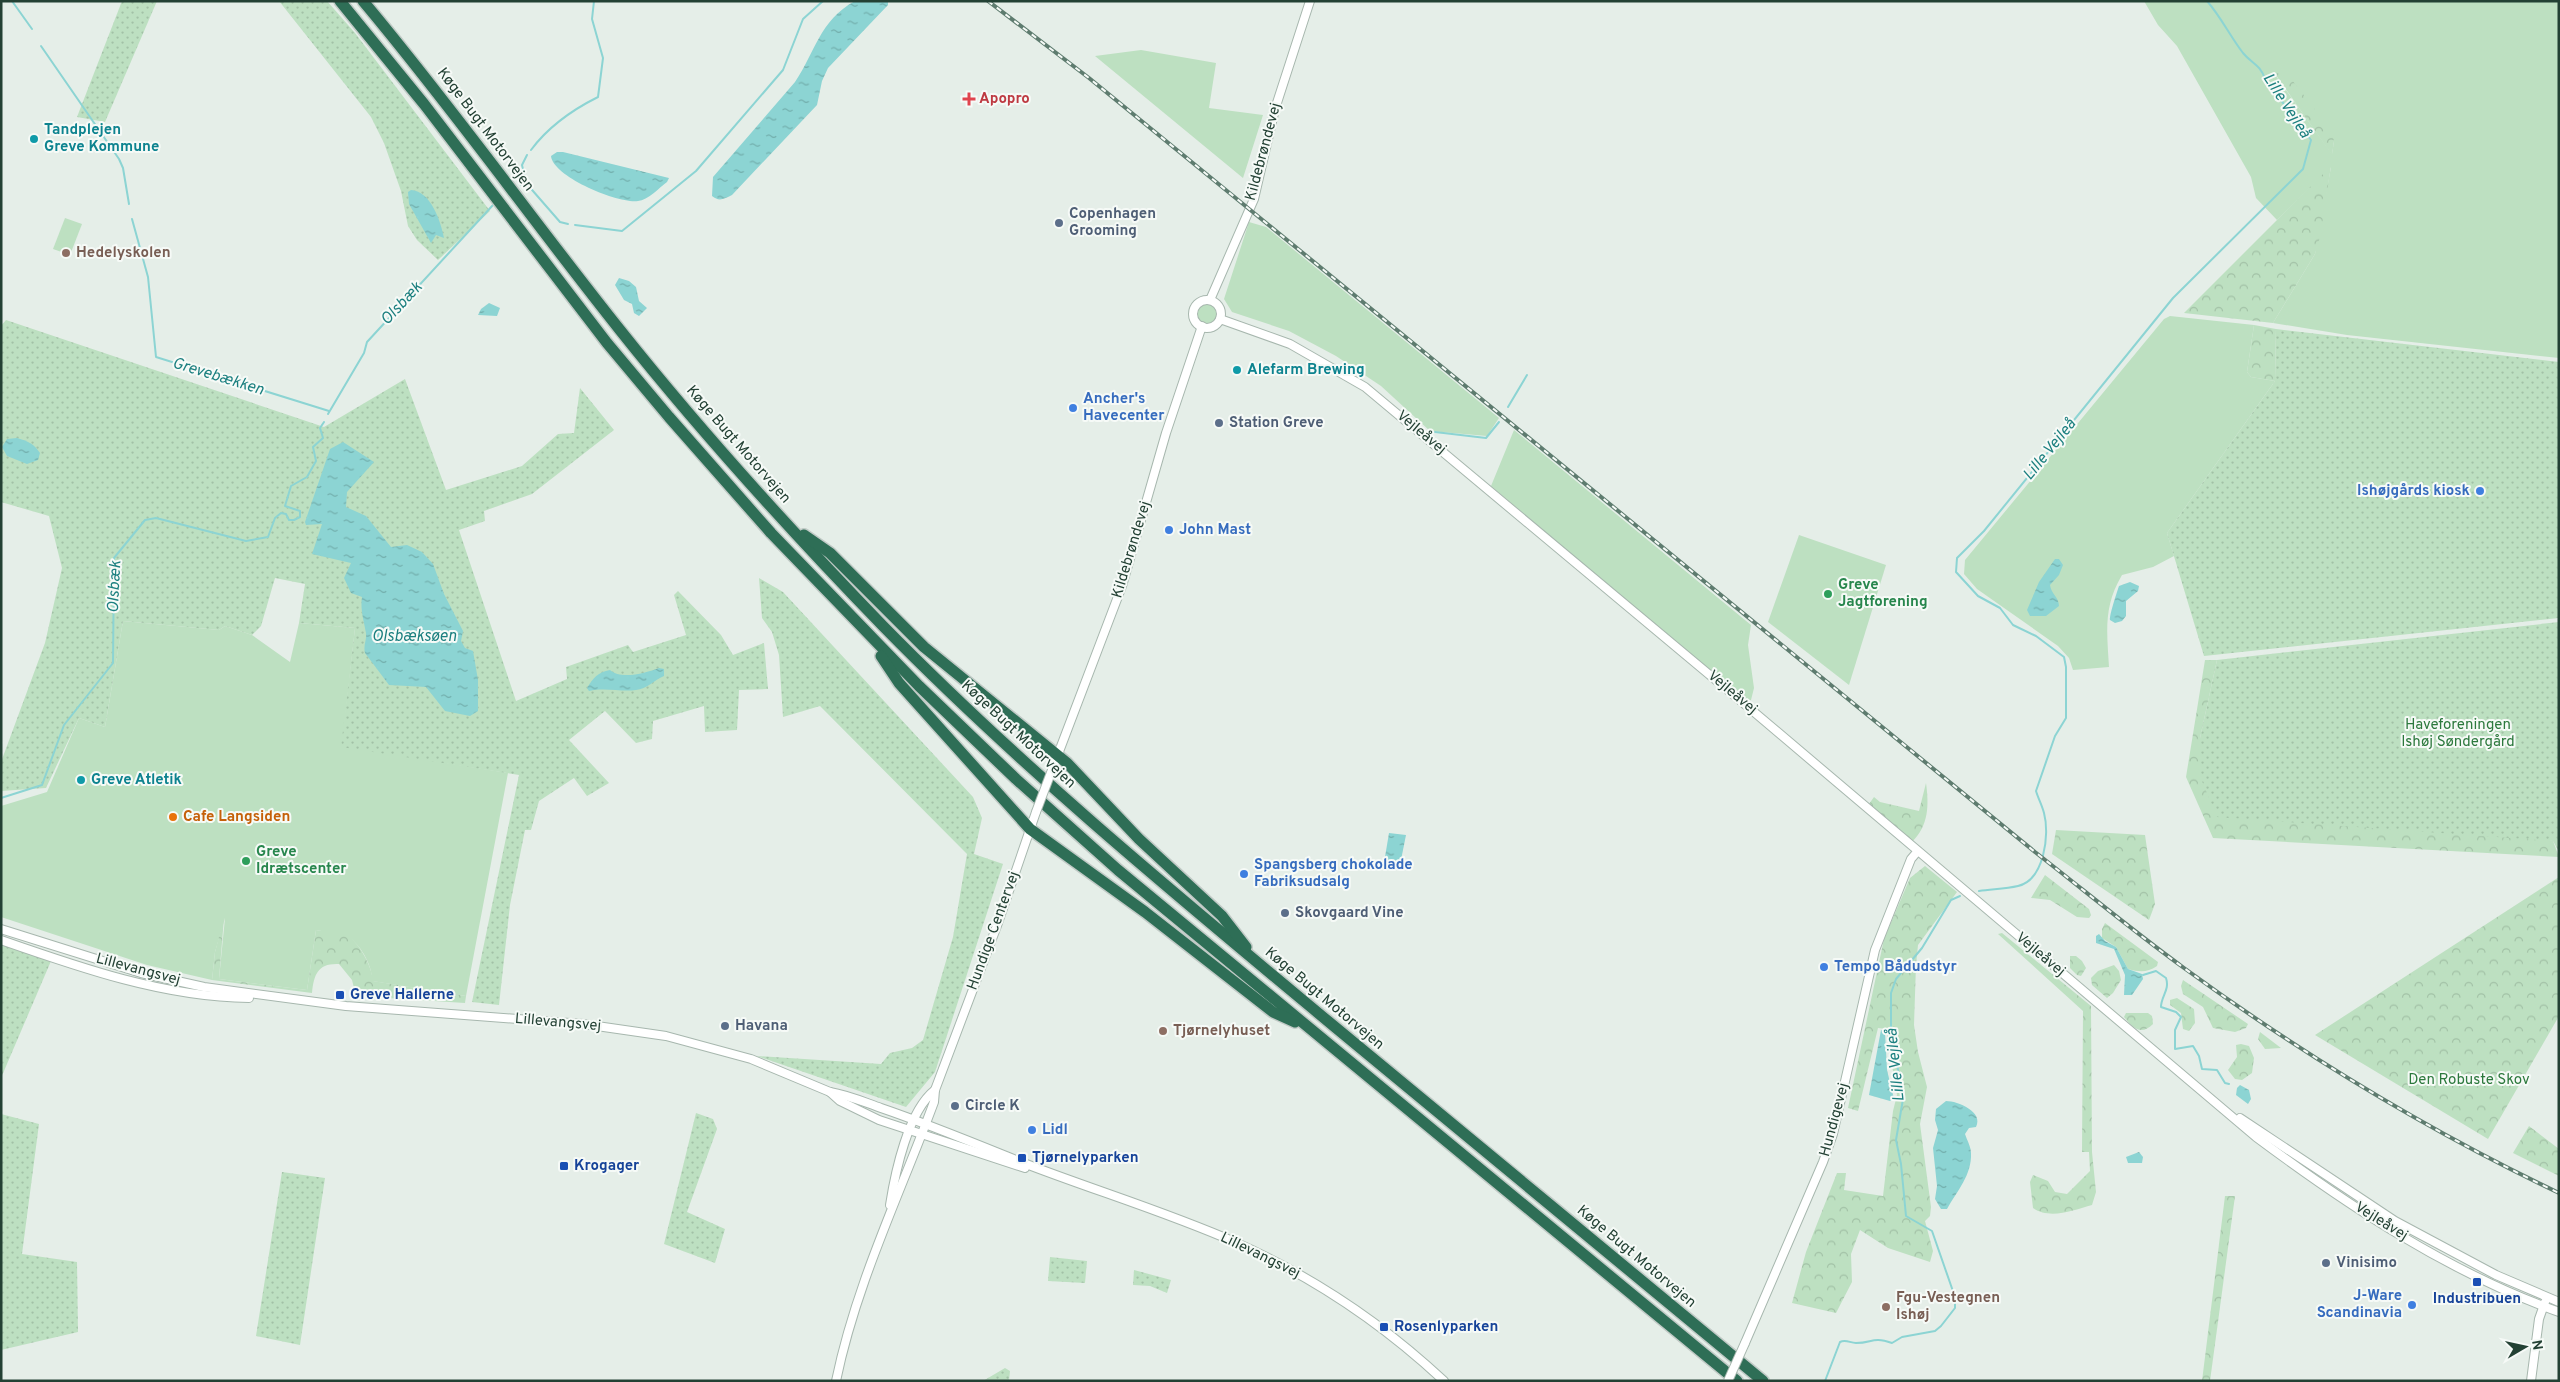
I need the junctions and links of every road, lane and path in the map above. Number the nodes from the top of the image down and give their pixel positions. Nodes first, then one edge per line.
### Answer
1 (340, 1) edge
2 (363, 1) edge
3 (1310, 1) edge
4 (1210, 300) junction
5 (1220, 319) junction
6 (1202, 326) junction
7 (785, 522) junction
8 (868, 636) junction
9 (1058, 754) junction
10 (1052, 770) joint
11 (1030, 829) junction
12 (1917, 852) junction
13 (1, 929) edge
14 (1, 940) edge
15 (1258, 963) junction
16 (277, 998) junction
17 (1310, 1030) junction
18 (935, 1090) junction
19 (830, 1092) junction
20 (2219, 1106) junction
21 (915, 1119) junction
22 (926, 1124) junction
23 (910, 1130) junction
24 (922, 1134) junction
25 (1052, 1174) junction
26 (889, 1215) junction
27 (2493, 1284) junction
28 (2547, 1298) junction
29 (2559, 1302) edge
30 (2544, 1306) junction
31 (2559, 1312) edge
32 (2539, 1319) junction
33 (1719, 1368) junction
34 (836, 1381) edge
35 (1444, 1381) edge
36 (1729, 1381) edge
37 (1737, 1381) edge
38 (1763, 1381) edge
39 (2531, 1381) edge

1 - 8 highway
2 - 7 highway, Køge Bugt Motorvejen
3 - 4 street, Kildebrøndevej
4 - 5 street
4 - 6 street
5 - 6 street
5 - 12 street, Vejleåvej
6 - 9 street, Kildebrøndevej
7 - 9 highway
7 - 15 highway, Køge Bugt Motorvejen
8 - 11 highway
8 - 17 highway
9 - 10 street, Kildebrøndevej
9 - 15 highway
10 - 11 street, Hundige Centervej, bridge
11 - 17 highway
11 - 18 street, Hundige Centervej
12 - 20 street, Vejleåvej
12 - 36 street, Hundigevej, bridge
13 - 16 street, Lillevangsvej
14 - 16 street, Lillevangsvej
15 - 38 highway, Køge Bugt Motorvejen
16 - 19 street, Lillevangsvej
17 - 33 highway
18 - 21 street, Hundige Centervej
18 - 22 street, Hundige Centervej
19 - 21 street, Lillevangsvej
19 - 23 street, Lillevangsvej
20 - 27 street, Vejleåvej
20 - 28 street, Vejleåvej
21 - 22 street, Lillevangsvej
21 - 23 street, Hundige Centervej
22 - 24 street, Hundige Centervej
22 - 25 street, Lillevangsvej
23 - 24 street, Lillevangsvej
23 - 26 street, Hundige Centervej
24 - 25 street, Lillevangsvej
24 - 26 street, Hundige Centervej
25 - 35 street, Lillevangsvej
26 - 34 street, Hundige Centervej
27 - 30 street, Vejleåvej
27 - 32 street
28 - 29 street, Vejleåvej
28 - 30 street
30 - 31 street, Vejleåvej
30 - 32 street
32 - 39 street
33 - 36 highway
33 - 37 highway

